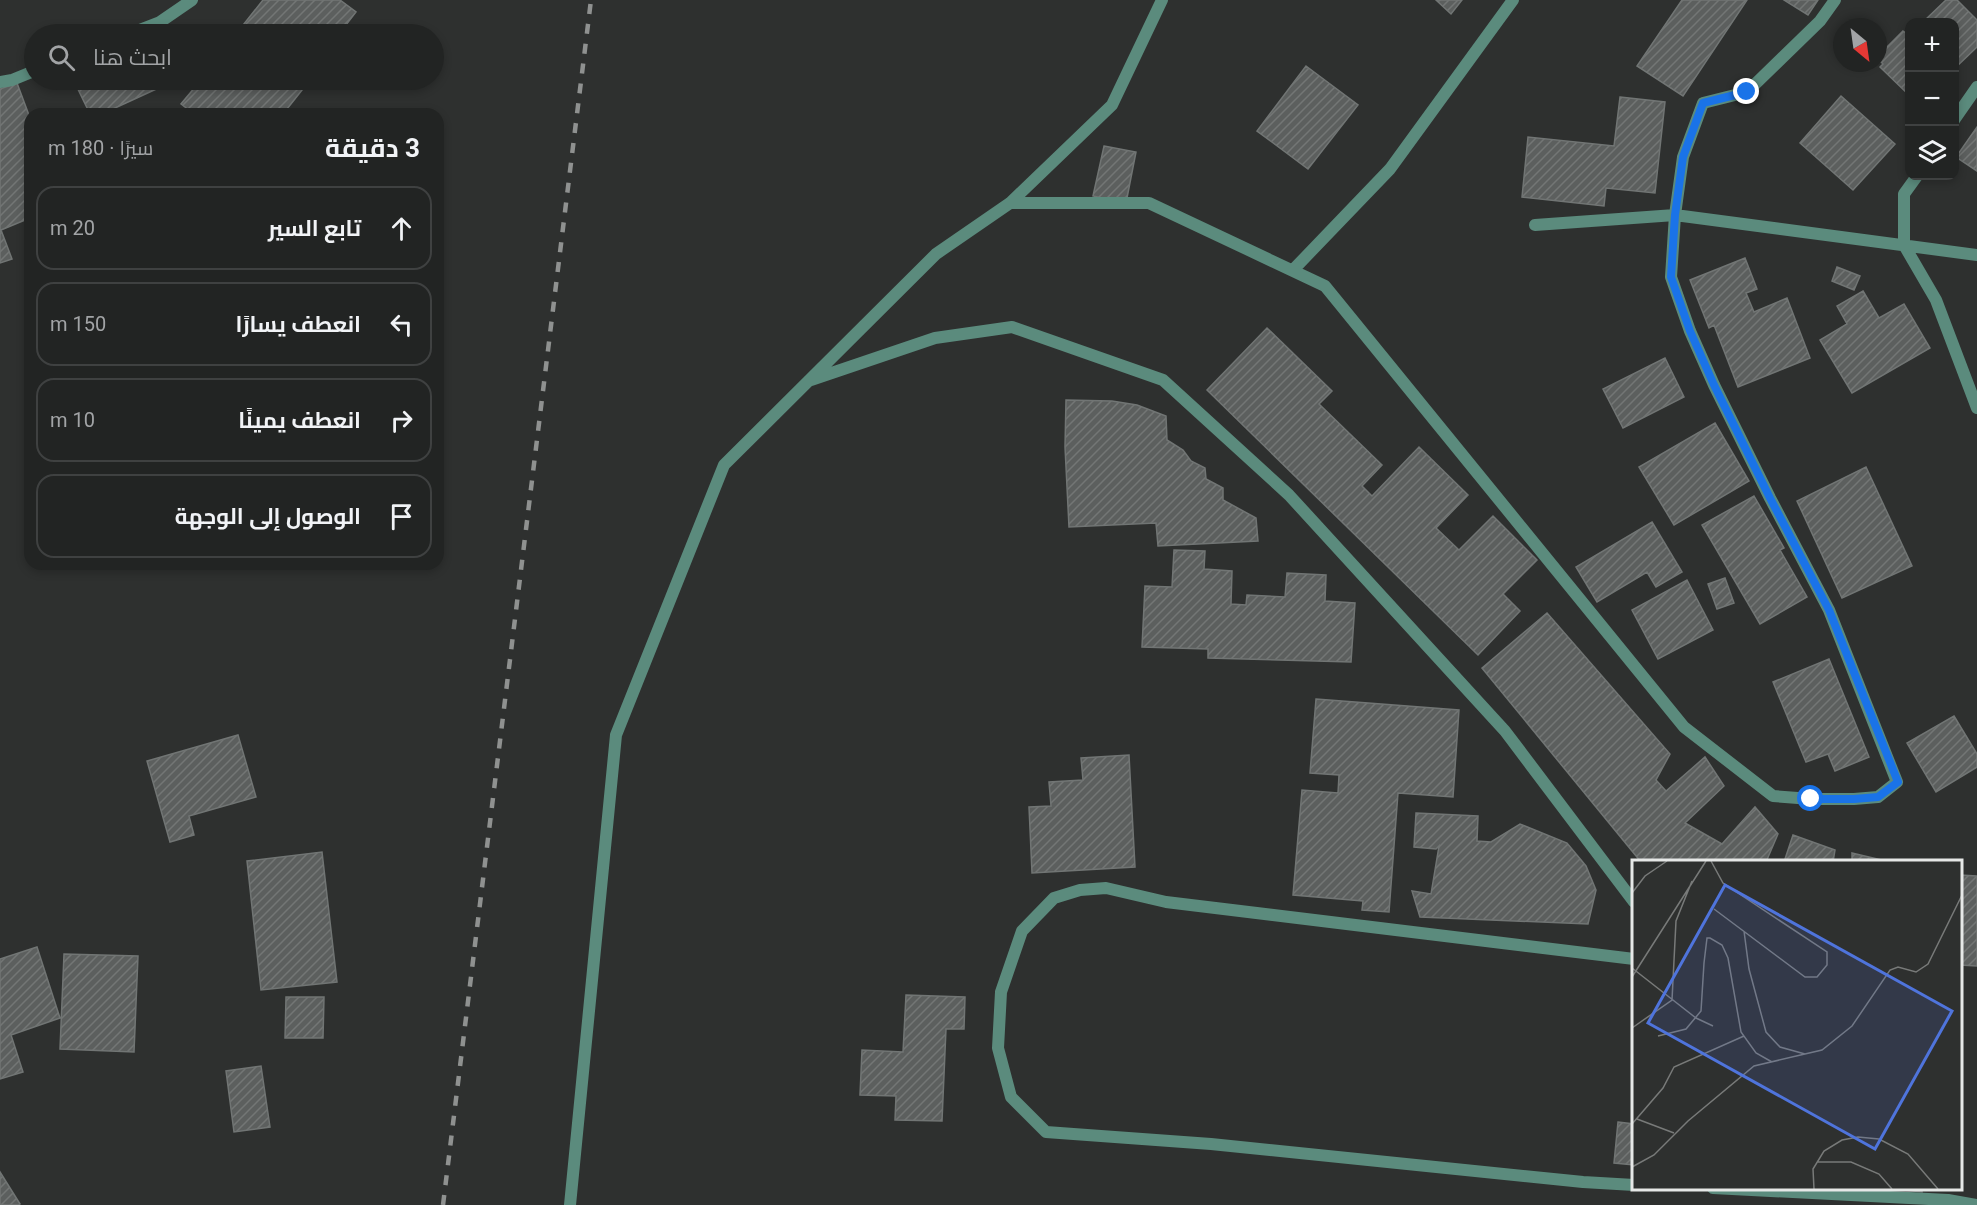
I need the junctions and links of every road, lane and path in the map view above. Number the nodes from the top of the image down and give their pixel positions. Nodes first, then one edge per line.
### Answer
1 (192, 0) edge
2 (1162, 0) edge
3 (1513, 0) edge
4 (1834, 0) edge
5 (155, 24) edge
6 (24, 75) edge
7 (0, 82) edge
8 (1977, 87) edge
9 (1959, 113) edge
10 (1914, 180) edge
11 (1010, 203) junction
12 (1675, 215) junction
13 (1535, 225) dead end
14 (1904, 245) junction
15 (1977, 255) edge
16 (1293, 270) junction
17 (807, 382) junction
18 (1977, 408) edge
19 (1632, 899) edge
20 (1632, 959) edge
21 (1632, 1185) edge
22 (1752, 1190) edge
23 (570, 1205) edge
24 (1977, 1205) edge

1 - 5 street
2 - 11 street
3 - 16 street
4 - 12 street
6 - 7 street
8 - 9 street
10 - 14 street
11 - 16 street
11 - 17 street
12 - 13 street
12 - 14 street
12 - 16 street
14 - 15 street
14 - 18 street
17 - 19 street
17 - 23 street
20 - 21 street
22 - 24 street

